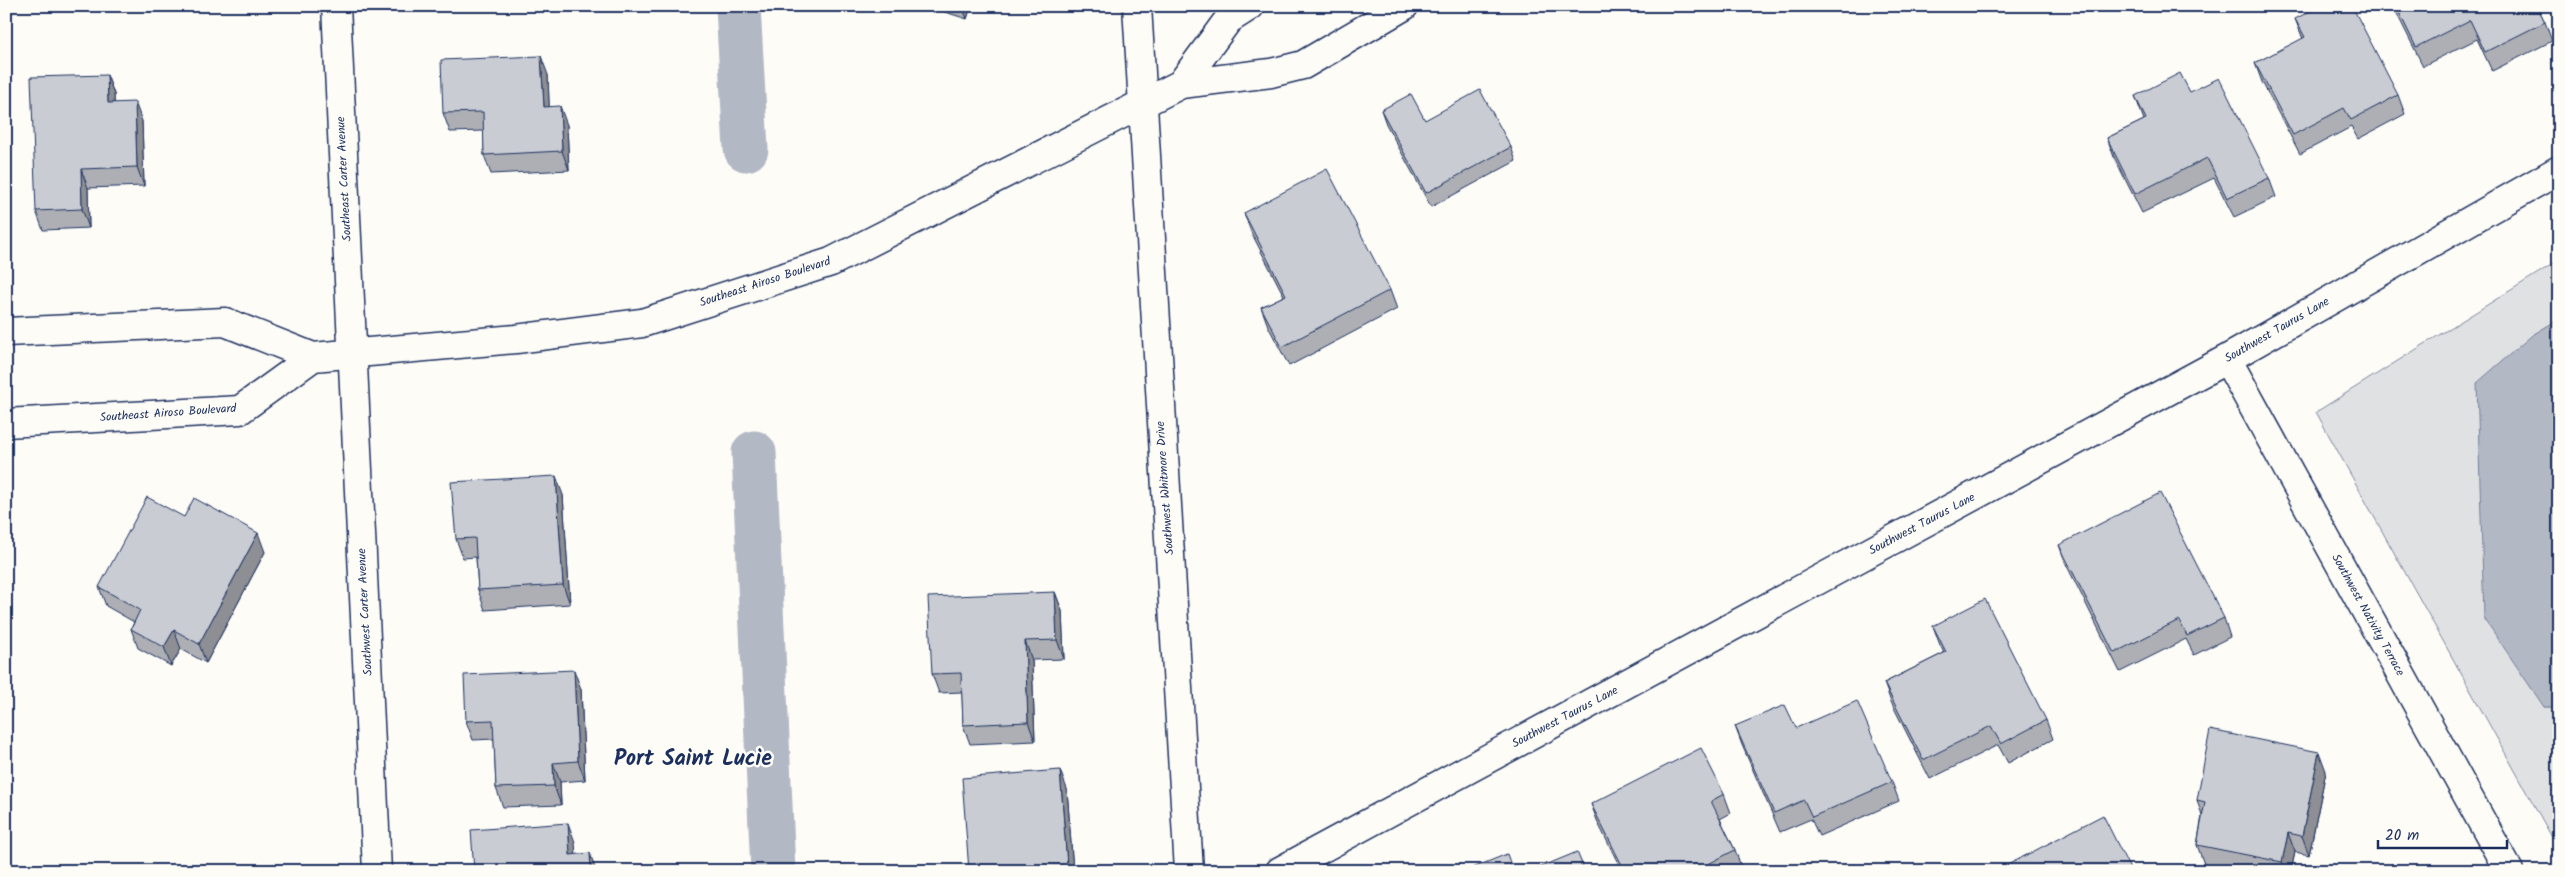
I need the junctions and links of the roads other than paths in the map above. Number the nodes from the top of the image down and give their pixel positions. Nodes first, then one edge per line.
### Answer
1 (336, 6) edge
2 (1137, 6) edge
3 (1250, 6) edge
4 (1404, 6) edge
5 (1181, 84) junction
6 (1142, 105) junction
7 (2559, 170) edge
8 (6, 332) edge
9 (352, 353) junction
10 (313, 357) junction
11 (2227, 359) junction
12 (6, 423) edge
13 (377, 871) edge
14 (1189, 871) edge
15 (1280, 871) edge
16 (2509, 871) edge

1 - 9 street, Southeast Carter Avenue
2 - 6 street, Southwest Whitmore Drive
3 - 5 street, Southeast Airoso Boulevard
4 - 5 street, Southeast Airoso Boulevard
5 - 6 street, Southeast Airoso Boulevard
6 - 9 street, Southeast Airoso Boulevard
6 - 14 street, Southwest Whitmore Drive
7 - 11 street, Southwest Taurus Lane
8 - 10 street, Southeast Airoso Boulevard
9 - 10 street, Southeast Airoso Boulevard
9 - 13 street, Southwest Carter Avenue
10 - 12 street, Southeast Airoso Boulevard
11 - 15 street, Southwest Taurus Lane
11 - 16 street, Southwest Nativity Terrace

